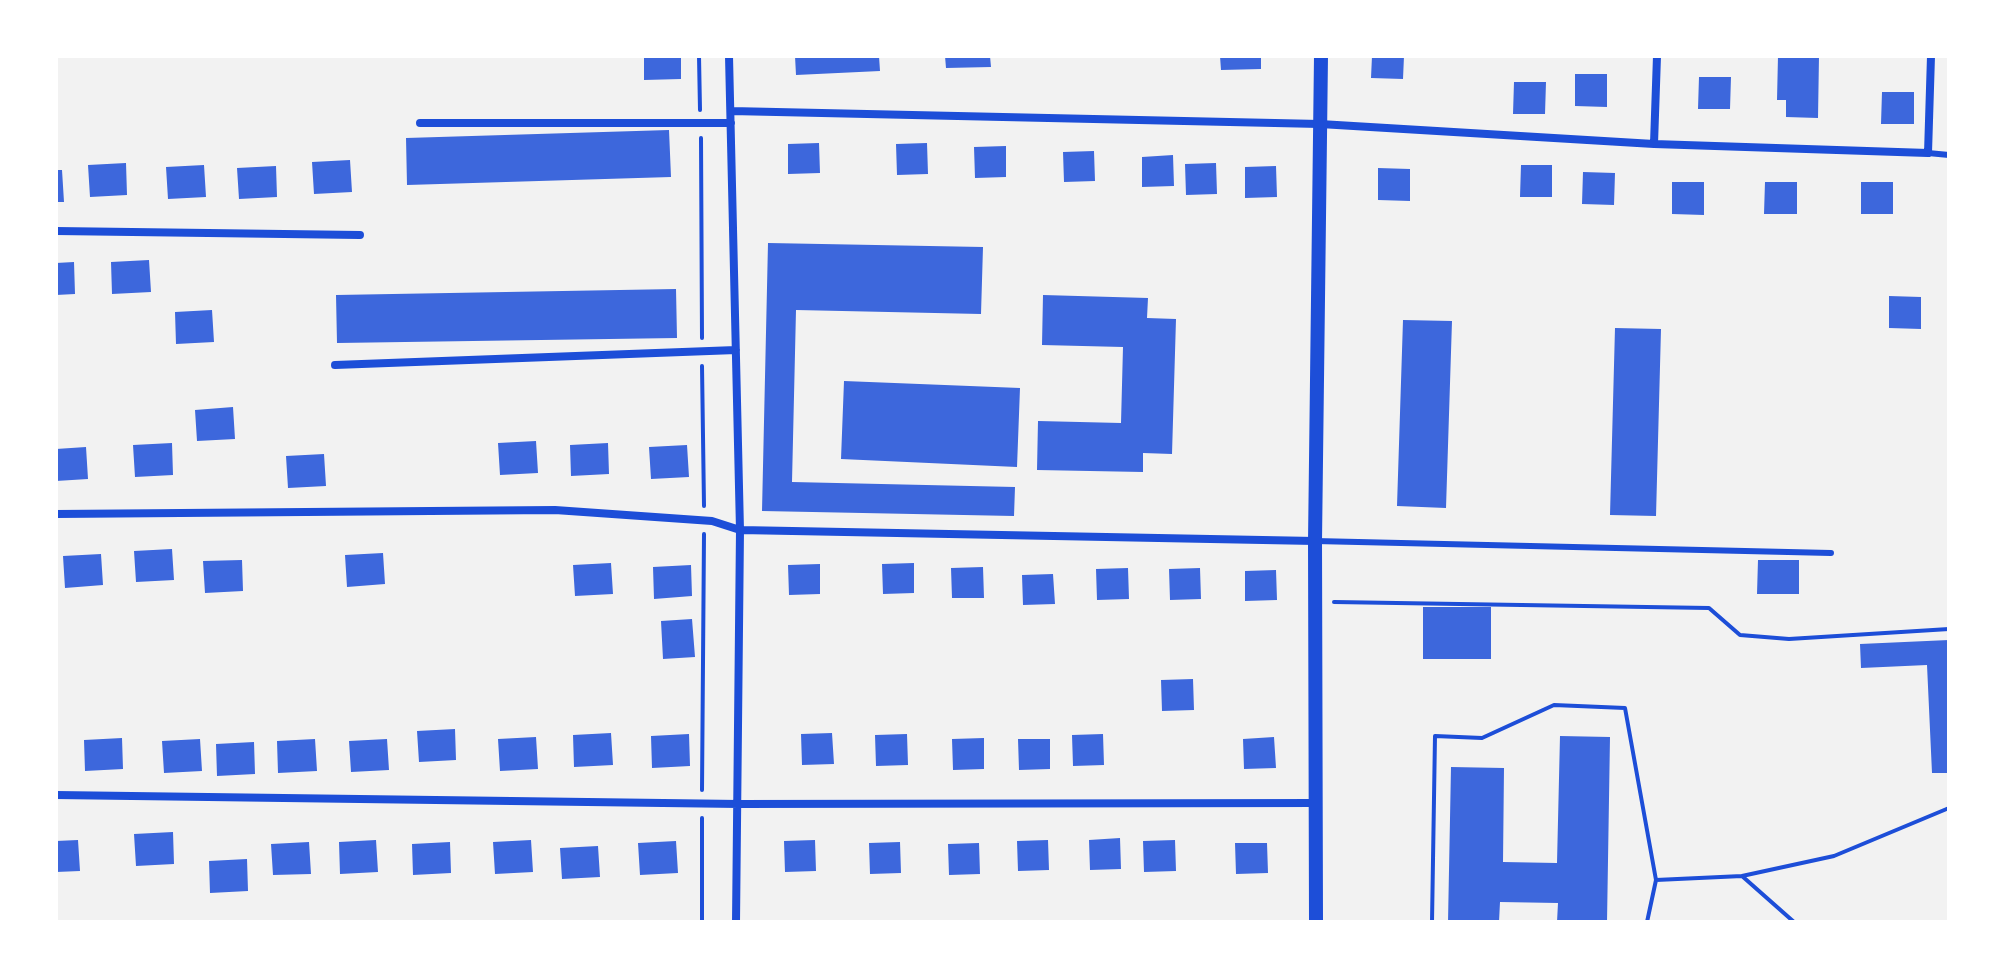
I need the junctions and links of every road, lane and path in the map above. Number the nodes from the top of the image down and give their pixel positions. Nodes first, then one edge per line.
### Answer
1 (699, 56) edge
2 (729, 56) edge
3 (1321, 56) edge
4 (1657, 56) edge
5 (1931, 56) edge
6 (731, 111) junction
7 (420, 123) dead end
8 (731, 123) junction
9 (701, 124) junction
10 (1320, 124) junction
11 (1654, 144) junction
12 (1928, 153) junction
13 (1949, 155) edge
14 (56, 231) edge
15 (360, 235) dead end
16 (736, 350) junction
17 (702, 351) junction
18 (335, 365) dead end
19 (56, 514) edge
20 (705, 521) junction
21 (740, 530) junction
22 (1315, 541) junction
23 (1831, 553) dead end
24 (1315, 602) junction
25 (1949, 629) edge
26 (56, 795) edge
27 (702, 803) junction
28 (1317, 803) junction
29 (739, 804) junction
30 (1949, 808) edge
31 (1742, 876) junction
32 (1656, 880) junction
33 (702, 922) edge
34 (736, 922) edge
35 (1316, 922) edge
36 (1432, 922) edge
37 (1647, 922) edge
38 (1794, 922) edge

1 - 9 path
2 - 6 street
3 - 10 street
4 - 11 street
5 - 12 street
6 - 8 street
6 - 10 street
7 - 9 street
8 - 9 street
8 - 16 street
9 - 17 path
10 - 11 street
10 - 22 street
11 - 12 street
12 - 13 lane
14 - 15 street
16 - 17 street
16 - 21 street
17 - 18 street
17 - 20 path
19 - 20 street
20 - 21 street
20 - 27 path
21 - 22 street
21 - 29 street
22 - 23 lane
22 - 24 street
24 - 25 path
24 - 28 street
26 - 27 street
27 - 29 street
27 - 33 path
28 - 29 street
28 - 35 street
29 - 34 street
30 - 31 path
31 - 32 path
31 - 38 path
32 - 36 path
32 - 37 path

